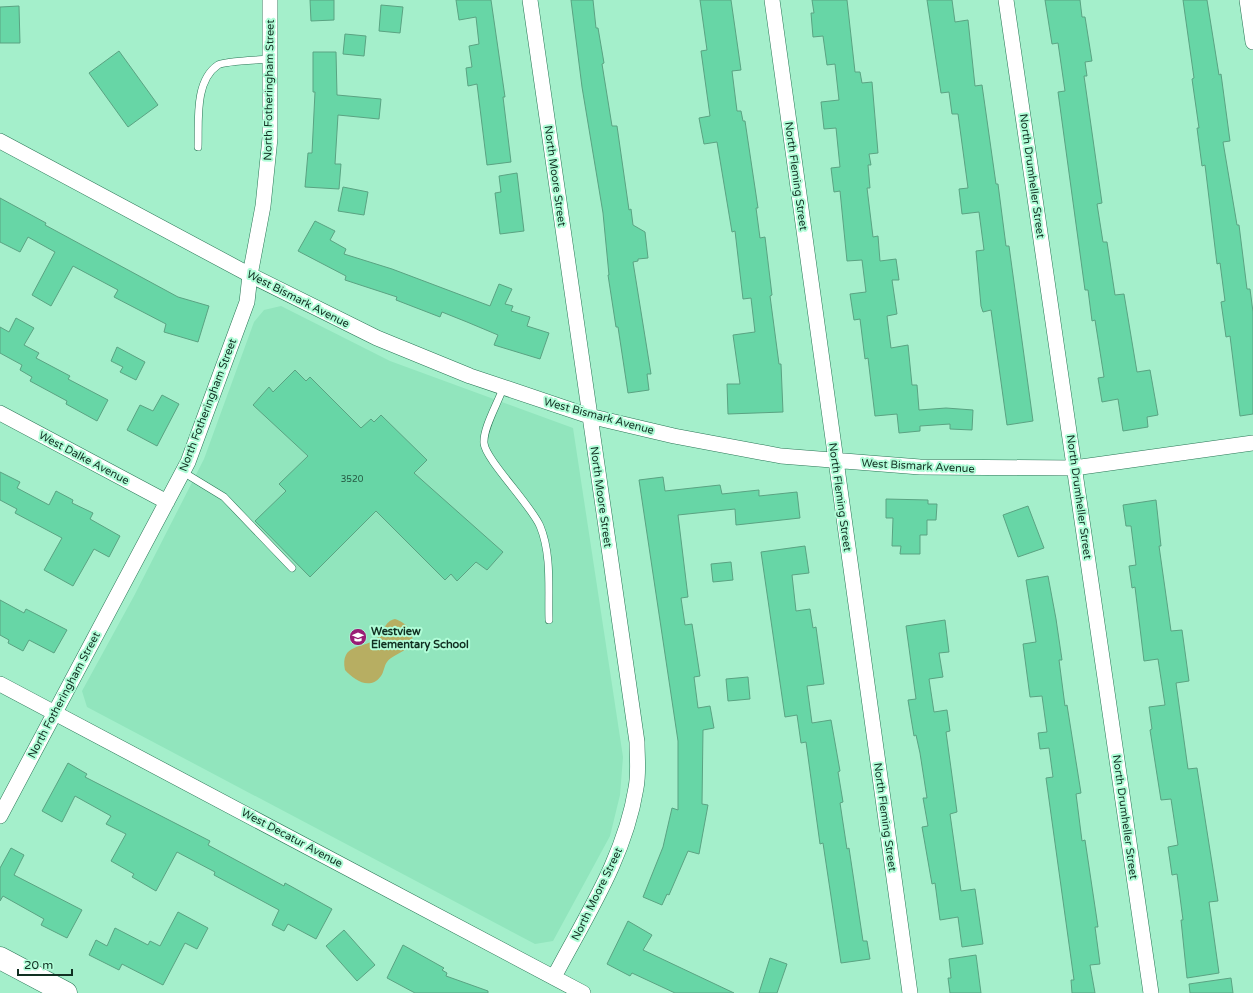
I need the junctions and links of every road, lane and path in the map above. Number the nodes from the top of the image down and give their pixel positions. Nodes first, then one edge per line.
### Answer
1 (270, 0) edge
2 (530, 0) edge
3 (772, 0) edge
4 (1006, 0) edge
5 (1247, 0) edge
6 (1253, 42) edge
7 (270, 59) junction
8 (0, 141) edge
9 (198, 146) dead end
10 (250, 275) junction
11 (503, 388) junction
12 (0, 413) edge
13 (589, 416) junction
14 (1253, 443) edge
15 (835, 461) junction
16 (1074, 468) junction
17 (183, 472) junction
18 (167, 502) junction
19 (292, 568) dead end
20 (549, 620) dead end
21 (0, 684) edge
22 (54, 713) junction
23 (0, 816) edge
24 (0, 958) edge
25 (554, 977) junction
26 (66, 993) edge
27 (584, 993) edge
28 (910, 993) edge
29 (1151, 993) edge

1 - 7 street, North Fotheringham Street
2 - 13 street, North Moore Street
3 - 15 street, North Fleming Street
4 - 16 street, North Drumheller Street
5 - 6 street
7 - 9 lane
7 - 10 street, North Fotheringham Street
8 - 10 street, West Bismark Avenue
10 - 11 street, West Bismark Avenue
10 - 17 street, North Fotheringham Street
11 - 13 street, West Bismark Avenue
11 - 20 lane
12 - 18 street, West Dalke Avenue
13 - 15 street, West Bismark Avenue
13 - 25 street, North Moore Street
14 - 16 street, West Bismark Avenue
15 - 16 street, West Bismark Avenue
15 - 28 street, North Fleming Street
16 - 29 street, North Drumheller Street
17 - 18 street, North Fotheringham Street
17 - 19 lane
18 - 22 street, North Fotheringham Street
21 - 22 street, West Decatur Avenue
22 - 23 street, North Fotheringham Street
22 - 25 street, West Decatur Avenue
24 - 26 main road
25 - 27 street, West Decatur Avenue

